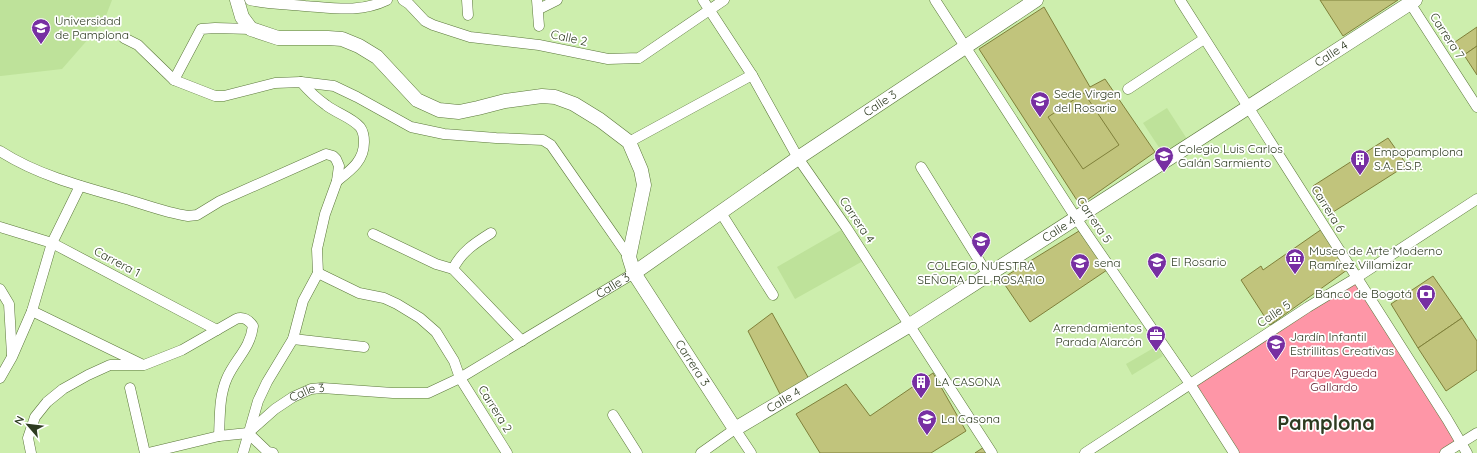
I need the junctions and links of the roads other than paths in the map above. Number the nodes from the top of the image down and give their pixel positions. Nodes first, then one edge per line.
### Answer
1 (250, 0) edge
2 (387, 0) edge
3 (403, 0) edge
4 (467, 0) edge
5 (557, 0) edge
6 (703, 0) edge
7 (724, 0) edge
8 (935, 0) edge
9 (1036, 0) edge
10 (1180, 0) edge
11 (1411, 1) edge
12 (238, 5) edge
13 (538, 5) edge
14 (710, 10) junction
15 (468, 16) dead end
16 (539, 26) dead end
17 (251, 29) junction
18 (124, 38) dead end
19 (1204, 39) junction
20 (966, 48) junction
21 (752, 75) junction
22 (174, 80) junction
23 (301, 82) junction
24 (1128, 89) dead end
25 (1248, 106) junction
26 (1477, 106) edge
27 (629, 142) junction
28 (0, 151) edge
29 (798, 158) junction
30 (921, 167) dead end
31 (337, 181) junction
32 (80, 186) junction
33 (1477, 199) edge
34 (721, 213) junction
35 (1076, 218) junction
36 (0, 227) edge
37 (491, 233) dead end
38 (373, 234) dead end
39 (52, 243) junction
40 (629, 257) junction
41 (453, 269) junction
42 (318, 273) junction
43 (634, 273) junction
44 (988, 275) junction
45 (1356, 278) junction
46 (0, 289) edge
47 (773, 295) dead end
48 (32, 311) junction
49 (910, 325) junction
50 (217, 330) junction
51 (293, 340) junction
52 (522, 341) junction
53 (364, 348) dead end
54 (12, 357) junction
55 (144, 366) junction
56 (0, 378) edge
57 (460, 378) junction
58 (1190, 384) junction
59 (130, 388) dead end
60 (613, 415) dead end
61 (735, 429) junction
62 (248, 433) junction
63 (1477, 433) edge
64 (219, 436) junction
65 (1461, 443) junction
66 (31, 453) edge
67 (145, 453) edge
68 (148, 453) edge
69 (243, 453) edge
70 (273, 453) edge
71 (507, 453) edge
72 (636, 453) edge
73 (701, 453) edge
74 (751, 453) edge
75 (992, 453) edge
76 (1085, 453) edge
77 (1234, 453) edge
78 (1445, 453) edge
79 (1467, 453) edge

1 - 2 street
3 - 14 street, Calle 2
4 - 15 street
5 - 13 street
6 - 14 street, Carrera 4
7 - 14 street, Calle 2
8 - 20 street, Carrera 5
9 - 20 main road, Calle 3
10 - 19 street, Carrera 6
11 - 25 main road, Calle 4
11 - 26 street, Carrera 7
12 - 17 main road
13 - 16 street
14 - 21 street, Carrera 4
17 - 22 street
17 - 27 main road
18 - 22 street
19 - 24 street
19 - 25 street, Carrera 6
20 - 29 main road, Calle 3
20 - 35 street, Carrera 5
21 - 27 street
21 - 29 street, Carrera 4
22 - 23 street
23 - 31 street
23 - 40 street
25 - 35 main road, Calle 4
25 - 45 street, Carrera 6
27 - 40 main road
28 - 32 street
29 - 34 main road, Calle 3
29 - 49 street, Carrera 4
30 - 44 street
31 - 32 street
31 - 42 street
32 - 39 street
33 - 45 street, Calle 5
34 - 43 main road, Calle 3
34 - 47 street
35 - 44 main road, Calle 4
35 - 58 street, Carrera 5
36 - 39 street, Carrera 1
37 - 41 street
38 - 41 street
39 - 48 street
39 - 50 street, Carrera 1
40 - 43 main road, Carrera 3
41 - 52 street
42 - 51 street
42 - 57 street, Carrera 2
43 - 52 street, Calle 3
43 - 61 main road, Carrera 3
44 - 49 main road, Calle 4
45 - 58 street, Calle 5
45 - 65 street, Carrera 6
46 - 54 street
48 - 54 street
48 - 55 street
49 - 61 main road, Calle 4
49 - 75 street, Carrera 4
50 - 55 street
50 - 64 street
51 - 53 street
51 - 62 street
52 - 57 street, Calle 3
54 - 56 street
55 - 66 street
57 - 62 street, Calle 3
57 - 71 street, Carrera 2
58 - 76 street, Calle 5
58 - 77 street, Carrera 5
59 - 67 street
60 - 72 street
61 - 73 street, Calle 4
61 - 74 street, Carrera 3
62 - 64 street
62 - 69 street
62 - 70 street
63 - 65 street
64 - 68 street
65 - 78 street
65 - 79 street, Carrera 6

